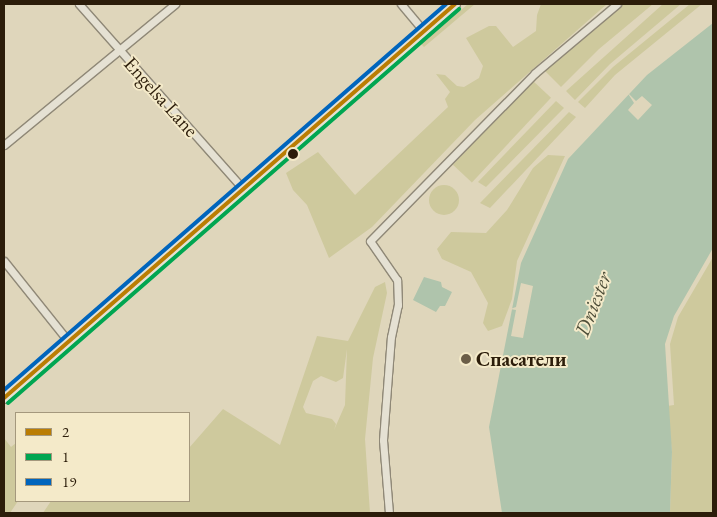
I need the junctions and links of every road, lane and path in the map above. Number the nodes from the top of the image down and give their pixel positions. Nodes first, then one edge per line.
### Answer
1 (79, 4) edge
2 (175, 4) edge
3 (401, 4) edge
4 (455, 4) edge
5 (617, 4) edge
6 (424, 31) junction
7 (121, 51) junction
8 (4, 145) edge
9 (244, 190) junction
10 (4, 261) edge
11 (69, 342) junction
12 (4, 398) edge
13 (389, 513) edge

1 - 7 street, Engelsa Lane
2 - 7 street
3 - 6 street
4 - 6 main road
5 - 13 street
6 - 9 main road
7 - 8 street
7 - 9 street, Engelsa Lane
9 - 11 main road
10 - 11 street
11 - 12 main road

